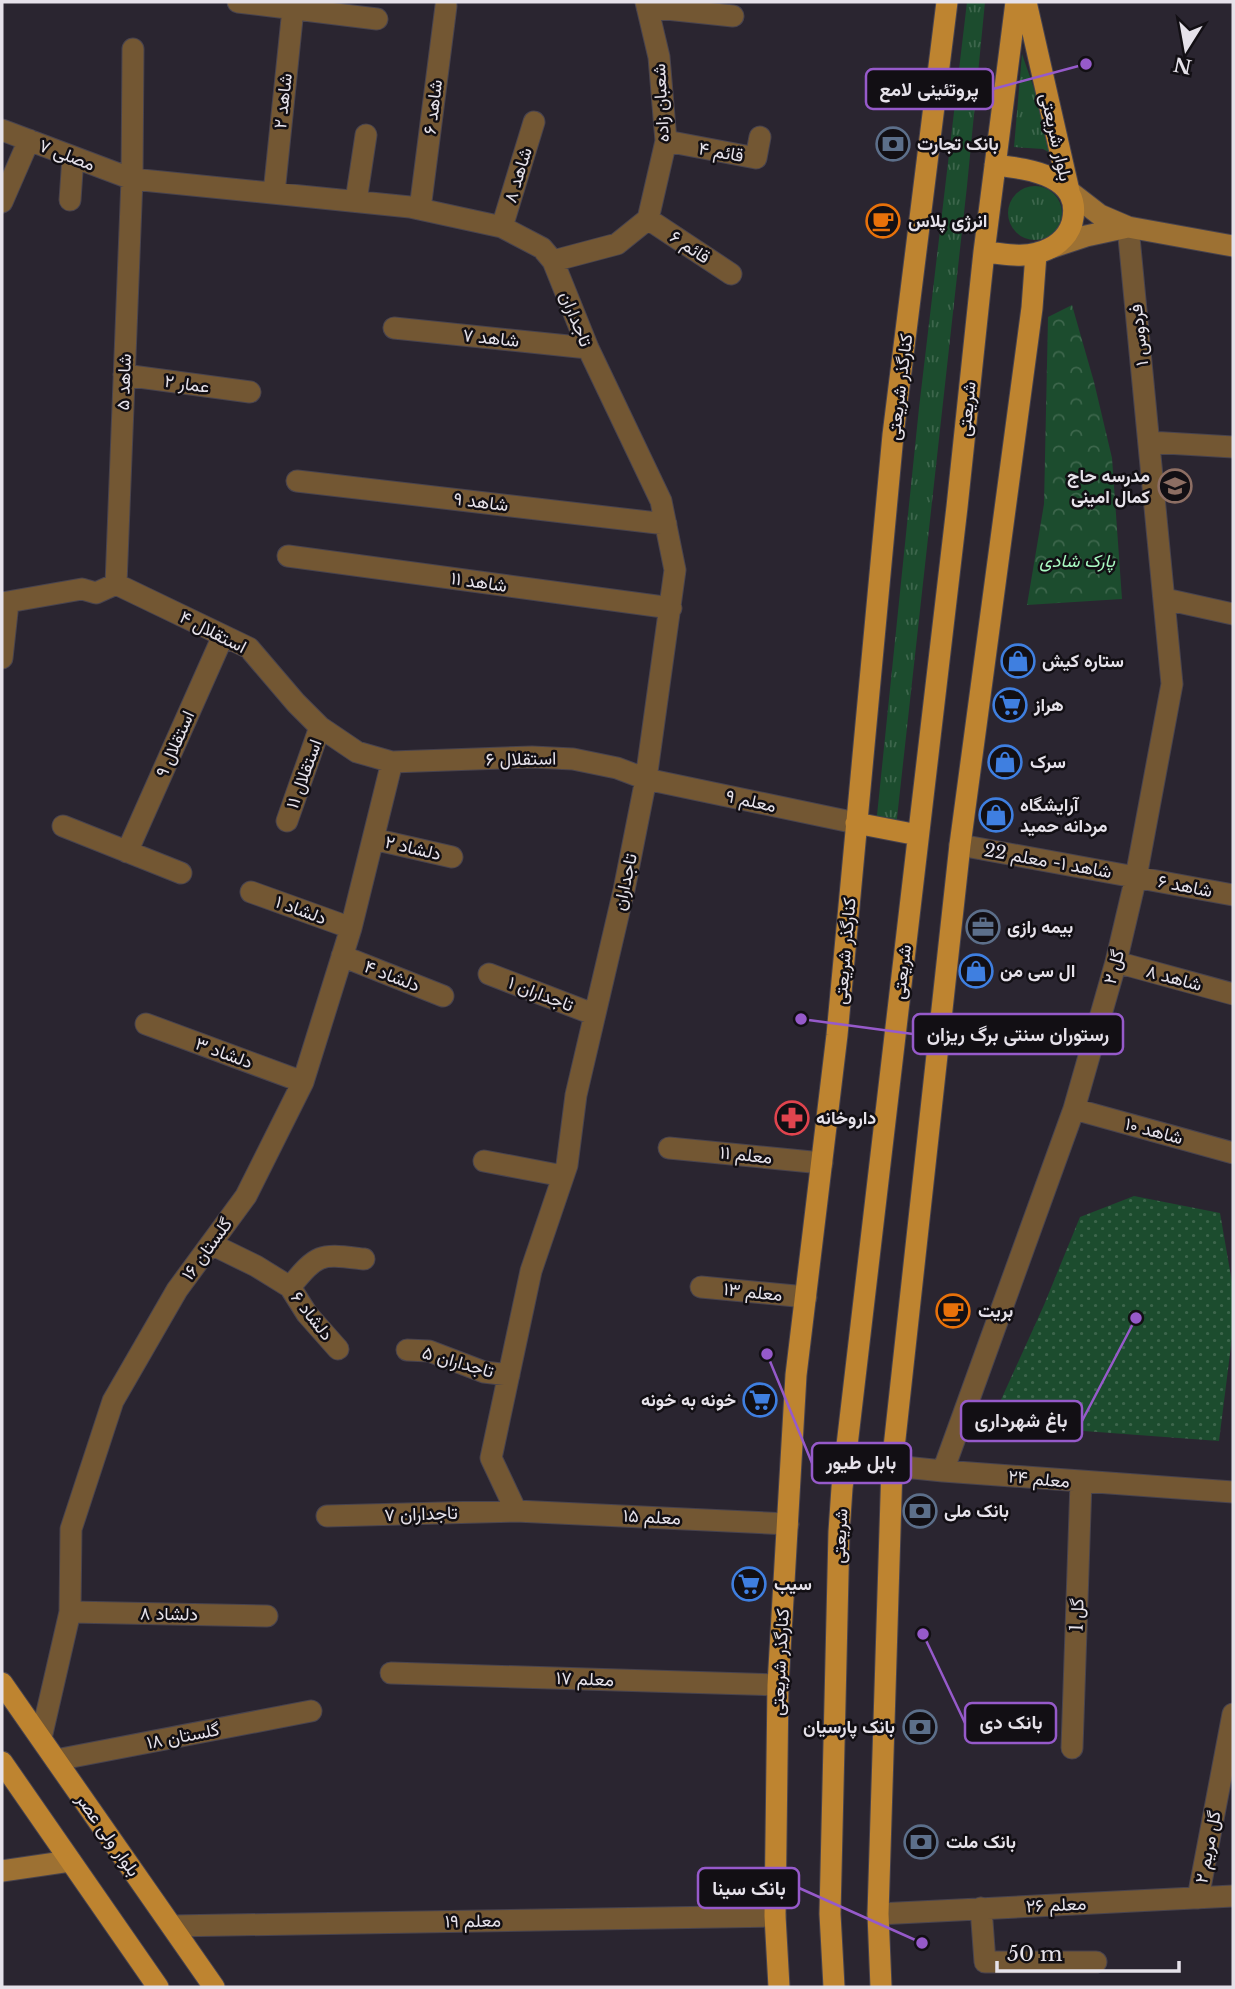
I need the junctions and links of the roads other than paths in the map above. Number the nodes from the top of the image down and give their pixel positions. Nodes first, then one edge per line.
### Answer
1 (238, 2) edge
2 (947, 2) edge
3 (1016, 2) edge
4 (1026, 2) edge
5 (647, 4) edge
6 (446, 6) dead end
7 (293, 9) junction
8 (733, 16) dead end
9 (377, 19) dead end
10 (133, 49) dead end
11 (534, 122) dead end
12 (2, 130) edge
13 (366, 135) dead end
14 (760, 137) dead end
15 (29, 140) junction
16 (666, 141) junction
17 (74, 157) junction
18 (995, 165) junction
19 (132, 179) junction
20 (1069, 191) junction
21 (274, 193) junction
22 (70, 200) dead end
23 (356, 201) junction
24 (2, 202) edge
25 (420, 209) junction
26 (648, 219) junction
27 (502, 227) junction
28 (1128, 228) junction
29 (1233, 246) edge
30 (1045, 250) junction
31 (984, 252) junction
32 (554, 261) junction
33 (731, 274) dead end
34 (394, 328) dead end
35 (588, 348) junction
36 (124, 376) junction
37 (250, 393) dead end
38 (1149, 442) junction
39 (1233, 447) edge
40 (296, 481) dead end
41 (666, 524) junction
42 (288, 556) dead end
43 (116, 584) junction
44 (1165, 599) junction
45 (5, 603) edge
46 (671, 608) junction
47 (1233, 614) edge
48 (223, 636) junction
49 (2, 658) edge
50 (320, 727) junction
51 (392, 762) junction
52 (646, 779) junction
53 (287, 821) dead end
54 (856, 824) junction
55 (62, 826) dead end
56 (918, 835) junction
57 (373, 839) junction
58 (960, 845) junction
59 (127, 852) junction
60 (452, 857) dead end
61 (181, 873) dead end
62 (1136, 877) junction
63 (251, 892) dead end
64 (1233, 895) edge
65 (351, 928) junction
66 (342, 956) junction
67 (1115, 962) junction
68 (489, 974) dead end
69 (1233, 994) edge
70 (443, 996) dead end
71 (593, 1014) junction
72 (146, 1024) dead end
73 (303, 1082) junction
74 (1074, 1110) junction
75 (669, 1148) dead end
76 (1233, 1153) edge
77 (484, 1161) dead end
78 (822, 1163) junction
79 (563, 1176) junction
80 (211, 1244) junction
81 (364, 1259) dead end
82 (290, 1287) junction
83 (701, 1287) dead end
84 (806, 1297) junction
85 (338, 1349) dead end
86 (407, 1350) dead end
87 (509, 1376) junction
88 (845, 1461) junction
89 (891, 1466) junction
90 (943, 1471) junction
91 (1081, 1482) junction
92 (1233, 1492) edge
93 (516, 1511) junction
94 (327, 1516) dead end
95 (788, 1524) junction
96 (70, 1612) junction
97 (267, 1616) dead end
98 (391, 1673) dead end
99 (2, 1683) edge
100 (778, 1685) junction
101 (311, 1711) dead end
102 (1233, 1714) edge
103 (41, 1738) junction
104 (1072, 1748) dead end
105 (56, 1760) junction
106 (2, 1762) edge
107 (70, 1861) junction
108 (2, 1871) edge
109 (1233, 1896) edge
110 (1198, 1898) junction
111 (981, 1908) junction
112 (878, 1914) junction
113 (775, 1916) junction
114 (172, 1926) junction
115 (1096, 1962) dead end
116 (158, 1987) edge
117 (214, 1987) edge
118 (779, 1987) edge
119 (834, 1987) edge
120 (881, 1987) edge

1 - 7 street
2 - 54 main road, کنارگذر شریعتی
3 - 18 main road, شریعتی
4 - 20 main road, بلوار شریعتی
5 - 8 street
5 - 16 street, شعبان زاده
6 - 25 street, شاهد ۶
7 - 9 street
7 - 21 street, شاهد ۲
10 - 19 street, شاهد ۵
11 - 27 street, شاهد ۸
12 - 15 street, مصلی ۷
13 - 23 street
14 - 16 street, قائم ۴
15 - 17 street, مصلی ۷
15 - 24 street
16 - 26 street, شعبان زاده
17 - 19 street, مصلی ۷
17 - 22 street
18 - 20 main road
18 - 31 main road, شریعتی
19 - 21 street, مصلی ۷
19 - 36 street, شاهد ۵
20 - 28 main road
20 - 30 main road
21 - 23 street, مصلی ۷
23 - 25 street, مصلی ۷
25 - 27 street, مصلی ۷
26 - 32 street
26 - 33 street, قائم ۶
27 - 32 street, مصلی ۷
28 - 29 main road
28 - 30 main road
28 - 38 street, فردوس ۱
30 - 31 main road
30 - 58 main road
31 - 56 main road, شریعتی
32 - 35 street, تاجداران
34 - 35 street, شاهد ۷
35 - 41 street, تاجداران
36 - 37 street, عمار ۲
36 - 43 street, شاهد ۵
38 - 39 street
38 - 44 street, گل ۲
40 - 41 street, شاهد ۹
41 - 46 street, تاجداران
42 - 46 street, شاهد ۱۱
43 - 45 street
43 - 48 street, استقلال ۴
44 - 47 street
44 - 62 street, گل ۲
45 - 49 street
46 - 52 street, تاجداران
48 - 50 street, استقلال ۴
48 - 59 street, استقلال ۹
50 - 51 street, استقلال ۴
50 - 53 street, استقلال ۱۱
51 - 52 street, استقلال ۶
51 - 57 street, گلستان ۱۶
52 - 54 street, معلم ۹
52 - 71 street, تاجداران
54 - 56 main road
54 - 78 main road, کنارگذر شریعتی
55 - 59 street
56 - 88 main road, شریعتی
57 - 60 street, دلشاد ۲
57 - 65 street, گلستان ۱۶
58 - 62 street, شاهد ۱- معلم 22
58 - 89 main road
59 - 61 street
62 - 64 street, شاهد ۶
62 - 67 street, گل ۲
63 - 65 street, دلشاد ۱
65 - 66 street, گلستان ۱۶
66 - 70 street, دلشاد ۴
66 - 73 street, گلستان ۱۶
67 - 69 street, شاهد ۸
67 - 74 street, گل ۲
68 - 71 street, تاجداران ۱
71 - 79 street, تاجداران
72 - 73 street, دلشاد ۳
73 - 80 street, گلستان ۱۶
74 - 76 street, شاهد ۱۰
74 - 90 street, گل ۲
75 - 78 street, معلم ۱۱
77 - 79 street
78 - 84 main road, کنارگذر شریعتی
79 - 87 street, تاجداران
80 - 82 street, دلشاد ۶
80 - 96 street, گلستان ۱۶
81 - 82 street
82 - 85 street, دلشاد ۶
83 - 84 street, معلم ۱۳
84 - 95 main road, کنارگذر شریعتی
86 - 87 street, تاجداران ۵
87 - 93 street, تاجداران
88 - 89 street, معلم ۲۴
88 - 119 main road, شریعتی
89 - 90 street, معلم ۲۴
89 - 112 main road
90 - 91 street, معلم ۲۴
91 - 92 street, معلم ۲۴
91 - 104 street, گل 1
93 - 94 street, تاجداران ۷
93 - 95 street, معلم ۱۵
95 - 100 main road, کنارگذر شریعتی
96 - 97 street, دلشاد ۸
96 - 103 street, گلستان ۱۶
98 - 100 street, معلم ۱۷
99 - 103 main road, بلوار ولی عصر
100 - 113 main road, کنارگذر شریعتی
101 - 105 street, گلستان ۱۸
102 - 110 street, گل مریم ۲
103 - 105 main road, بلوار ولی عصر
105 - 114 main road, بلوار ولی عصر
106 - 107 main road
107 - 108 main road
107 - 116 main road
109 - 110 street, معلم ۲۶
110 - 111 street, معلم ۲۶
111 - 112 street, معلم ۲۶
111 - 115 street
112 - 120 main road
113 - 114 street, معلم ۱۹
113 - 118 main road, کنارگذر شریعتی
114 - 117 main road, بلوار ولی عصر

